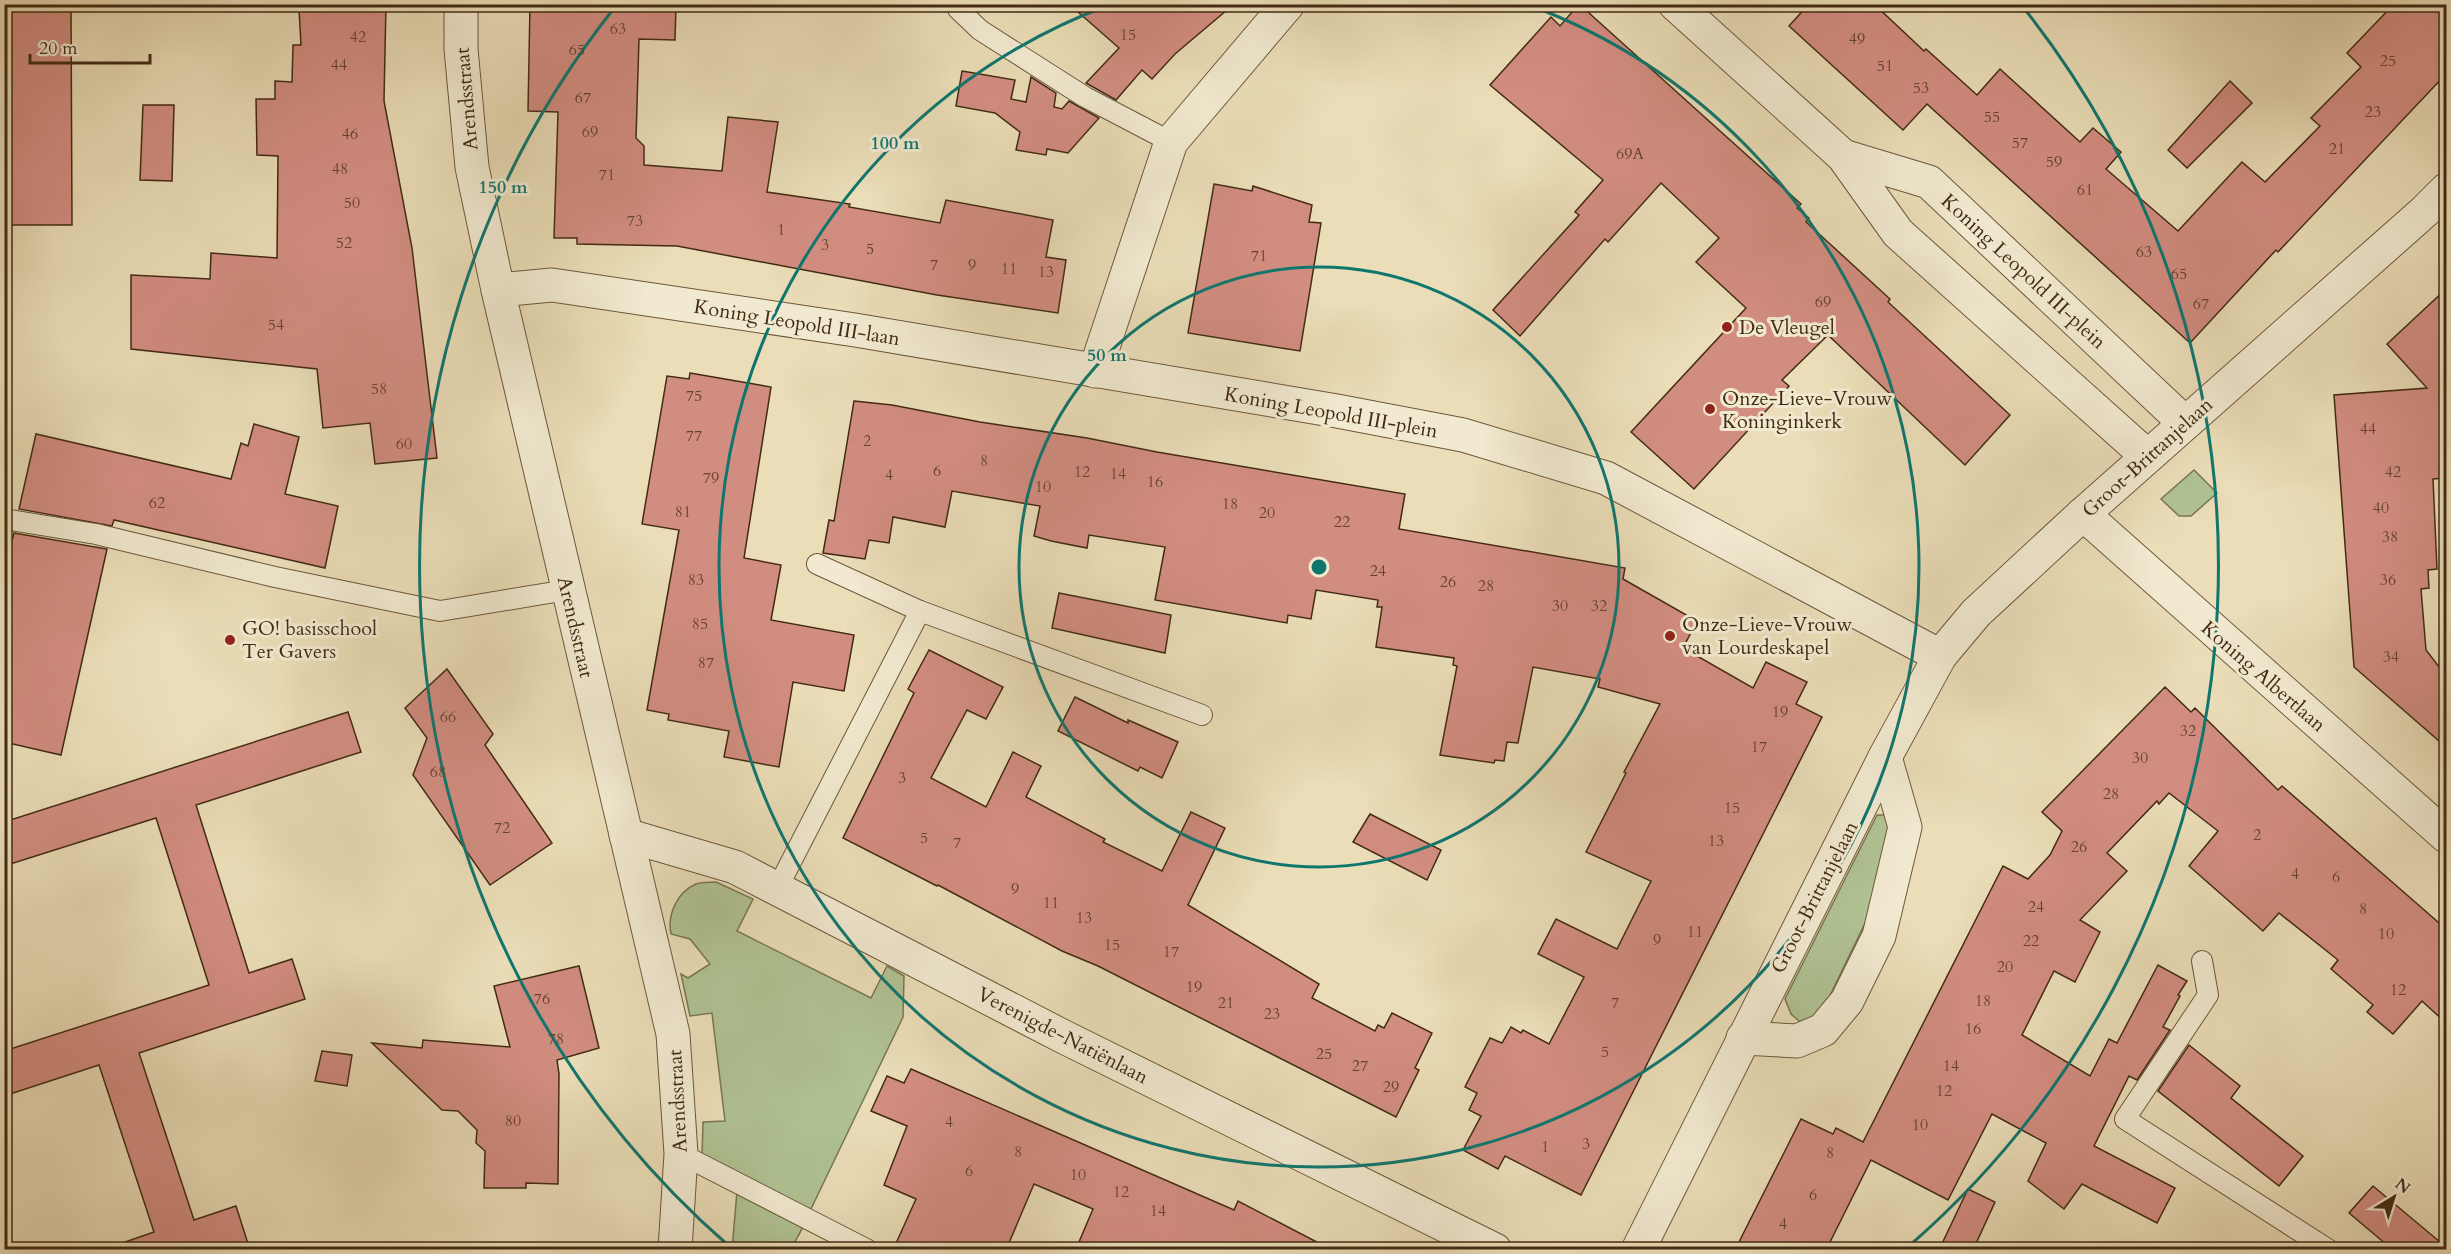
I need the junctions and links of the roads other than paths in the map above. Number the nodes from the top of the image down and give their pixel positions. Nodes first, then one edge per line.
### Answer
1 (461, 4) edge
2 (957, 4) edge
3 (1288, 4) edge
4 (1675, 4) edge
5 (1171, 142) junction
6 (1843, 156) junction
7 (2446, 190) edge
8 (498, 290) junction
9 (1095, 371) junction
10 (2185, 423) junction
11 (2147, 456) junction
12 (2083, 514) junction
13 (4, 519) edge
14 (817, 564) dead end
15 (567, 590) junction
16 (920, 611) junction
17 (1940, 656) junction
18 (1202, 715) dead end
19 (1885, 757) junction
20 (626, 835) junction
21 (2446, 836) edge
22 (777, 888) junction
23 (2202, 961) dead end
24 (1743, 1038) junction
25 (681, 1154) junction
26 (675, 1250) edge
27 (868, 1250) edge
28 (1495, 1250) edge
29 (1638, 1250) edge
30 (2329, 1250) edge

1 - 8 street, Arendsstraat
2 - 5 lane
3 - 5 street
4 - 6 street, Koning Leopold III-plein
5 - 9 street
6 - 10 street, Koning Leopold III-plein
6 - 11 street, Koning Leopold III-plein
7 - 10 street, Groot-Brittanjelaan
8 - 9 street, Koning Leopold III-laan
8 - 15 street, Arendsstraat
9 - 17 street, Koning Leopold III-plein
10 - 11 street, Groot-Brittanjelaan
11 - 12 street, Groot-Brittanjelaan
12 - 17 street, Groot-Brittanjelaan
12 - 21 street, Koning Albertlaan
13 - 15 lane
14 - 16 lane
15 - 20 street, Arendsstraat
16 - 18 lane
16 - 22 lane
17 - 19 street, Groot-Brittanjelaan
19 - 24 street, Groot-Brittanjelaan
19 - 24 street
20 - 22 street, Verenigde-Natiënlaan
20 - 25 street, Arendsstraat
22 - 28 street, Verenigde-Natiënlaan
23 - 30 lane
24 - 29 street, Groot-Brittanjelaan
25 - 26 street, Arendsstraat
25 - 27 lane

